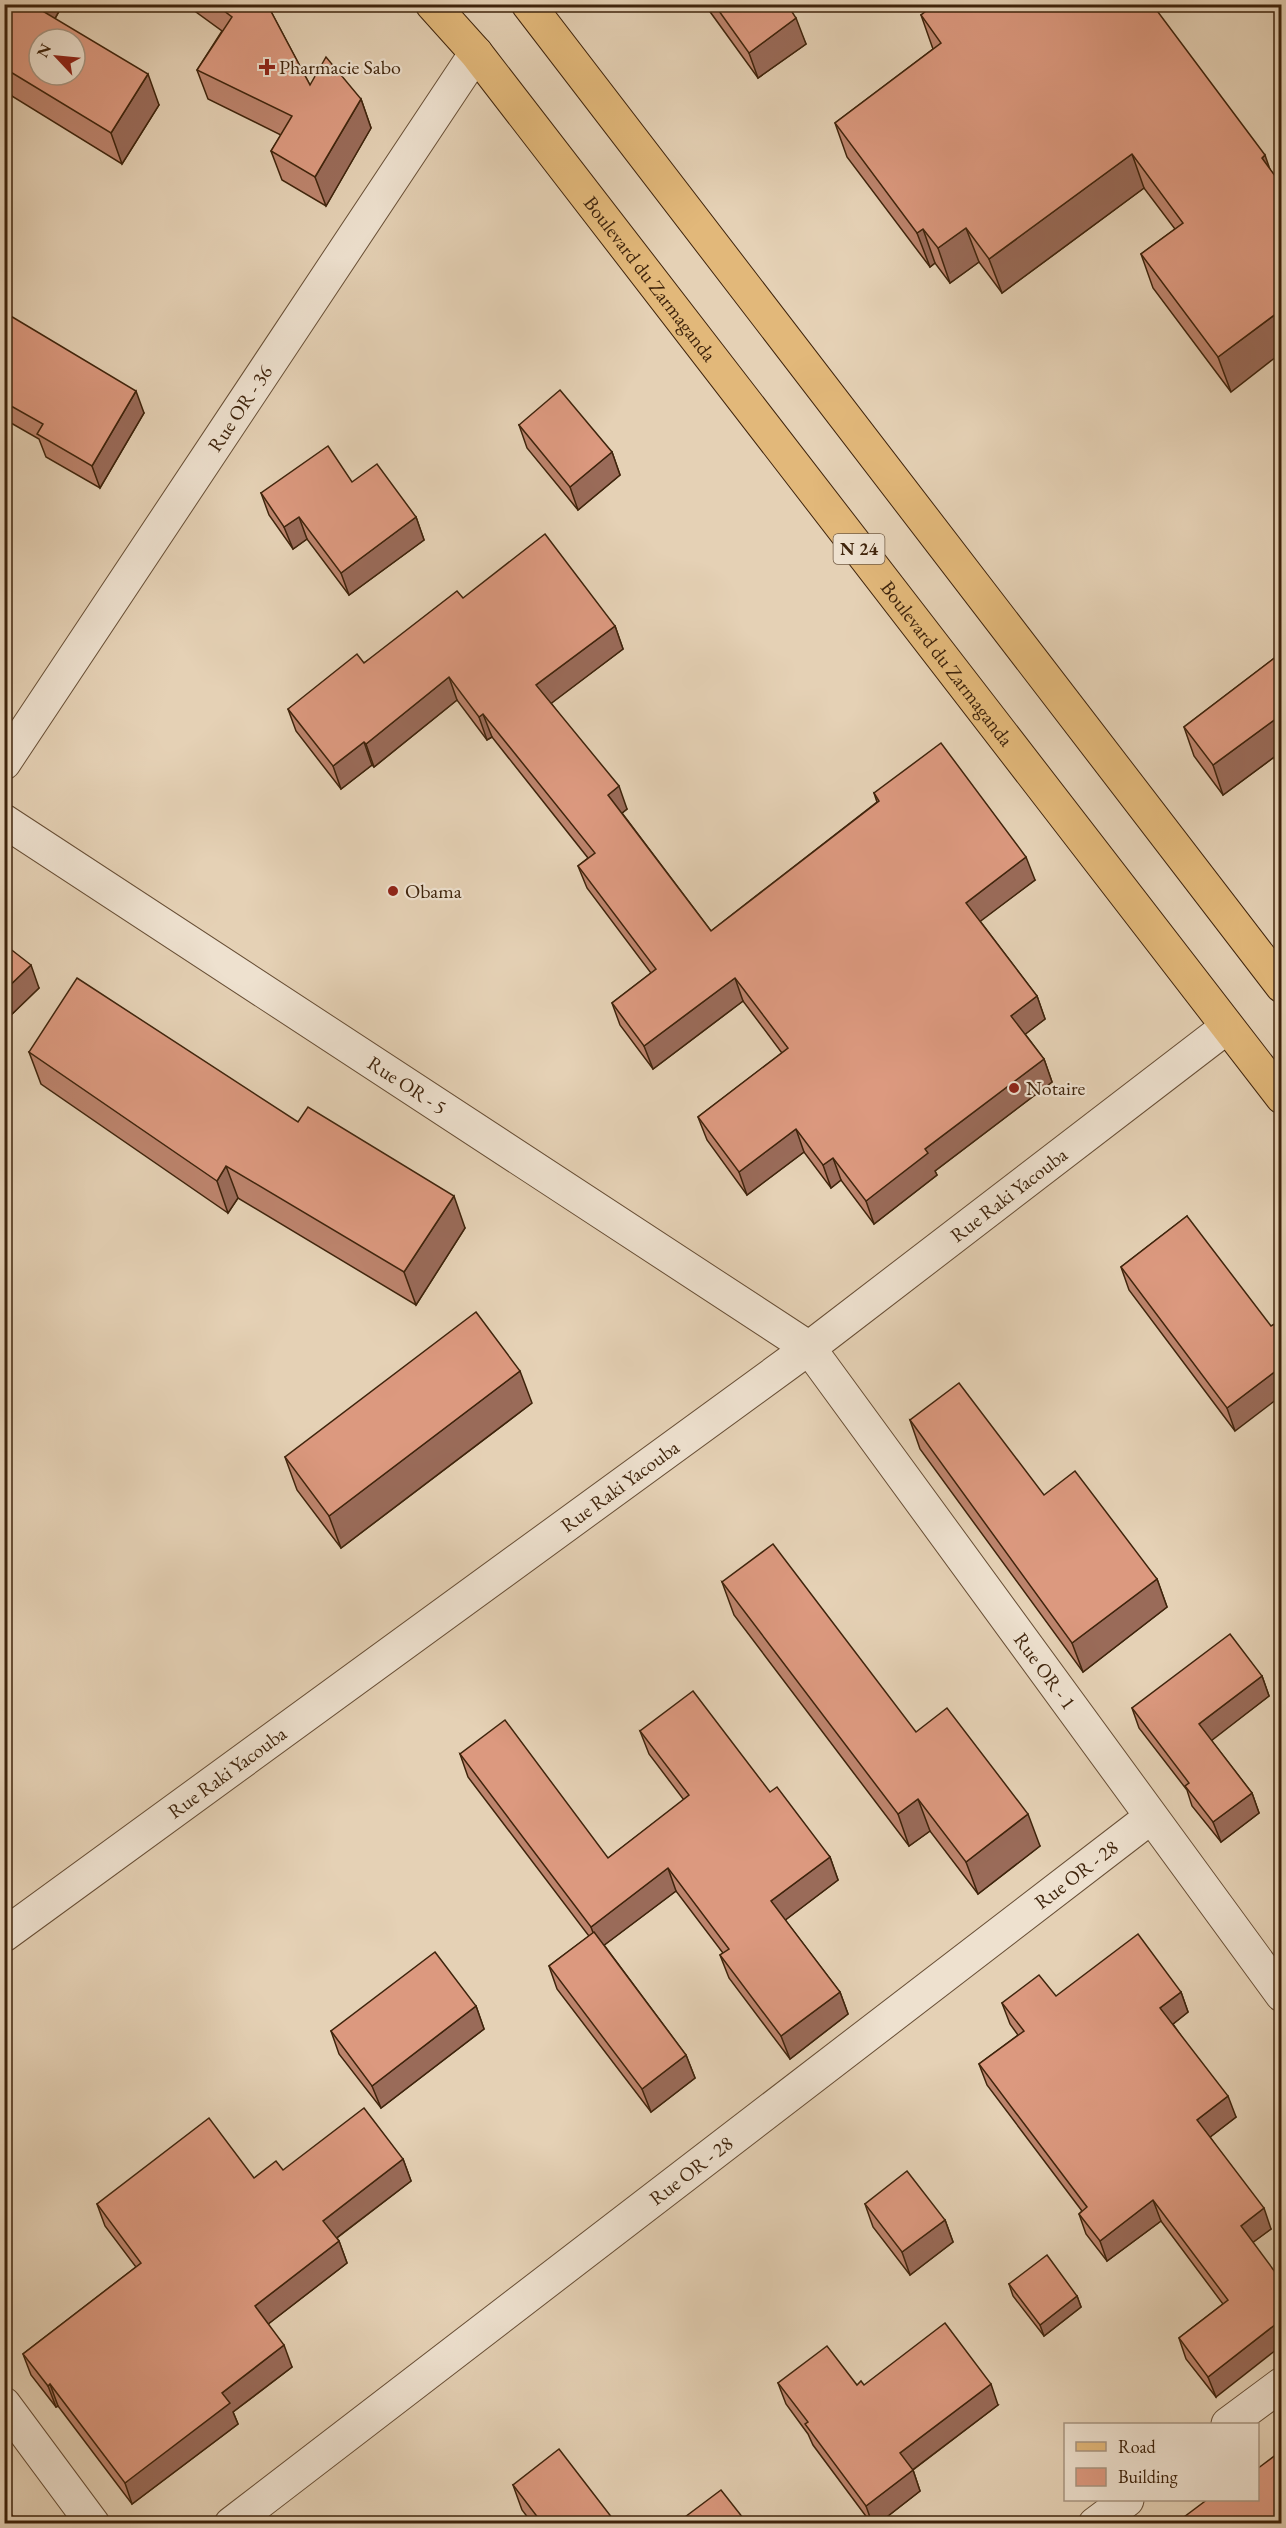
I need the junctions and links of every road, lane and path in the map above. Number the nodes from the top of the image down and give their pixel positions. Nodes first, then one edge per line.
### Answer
1 (432, 4) edge
2 (528, 4) edge
3 (476, 53) junction
4 (4, 763) edge
5 (4, 821) edge
6 (1281, 986) edge
7 (1227, 1027) junction
8 (1277, 1081) edge
9 (809, 1348) junction
10 (1151, 1817) junction
11 (4, 1935) edge
12 (1281, 1995) edge
13 (1281, 2384) edge
14 (4, 2404) edge
15 (1229, 2423) edge
16 (1124, 2501) edge
17 (93, 2523) edge
18 (231, 2523) edge
19 (1095, 2523) edge

1 - 3 main road, Boulevard du Zarmaganda / N 24
2 - 6 main road
3 - 4 street, Rue OR - 36
3 - 7 main road, Boulevard du Zarmaganda / N 24
5 - 9 street, Rue OR - 5
7 - 8 main road, Boulevard du Zarmaganda / N 24
7 - 9 street, Rue Raki Yacouba
9 - 10 street, Rue OR - 1
9 - 11 street, Rue Raki Yacouba
10 - 12 street, Rue OR - 1
10 - 18 street, Rue OR - 28
13 - 15 street
14 - 17 street
16 - 19 street

